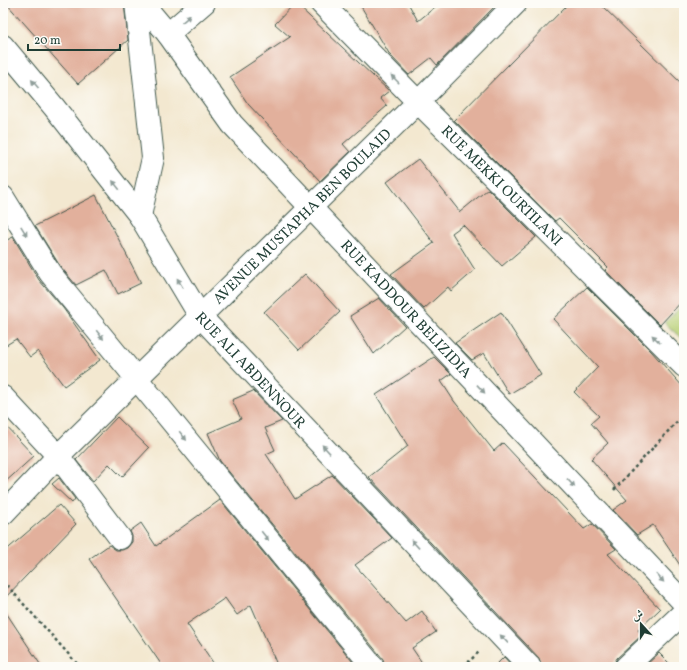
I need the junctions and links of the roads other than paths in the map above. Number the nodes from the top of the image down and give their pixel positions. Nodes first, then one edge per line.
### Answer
1 (136, 3) edge
2 (142, 3) edge
3 (204, 3) edge
4 (321, 3) edge
5 (505, 7) edge
6 (168, 34) junction
7 (3, 46) edge
8 (418, 102) junction
9 (3, 197) edge
10 (310, 208) junction
11 (140, 216) junction
12 (200, 316) junction
13 (684, 366) edge
14 (136, 380) junction
15 (3, 398) edge
16 (58, 456) junction
17 (3, 514) edge
18 (120, 538) dead end
19 (684, 603) edge
20 (684, 612) edge
21 (373, 667) edge
22 (530, 667) edge
23 (626, 667) edge

1 - 11 street
2 - 6 street, RUE KADDOUR BELIZIDIA
6 -> 3 street
8 -> 4 street, RUE MEKKI OURTILANI
5 - 8 street, AVENUE MUSTAPHA BEN BOULAID
6 - 10 street, RUE KADDOUR BELIZIDIA
11 -> 7 street, RUE ALI ABDENNOUR
8 - 10 street, AVENUE MUSTAPHA BEN BOULAID
13 -> 8 street, RUE MEKKI OURTILANI
9 -> 14 street
10 - 12 street, AVENUE MUSTAPHA BEN BOULAID
10 -> 19 street, RUE KADDOUR BELIZIDIA
12 -> 11 street, RUE ALI ABDENNOUR
12 - 14 street, AVENUE MUSTAPHA BEN BOULAID
22 -> 12 street, RUE ALI ABDENNOUR
14 - 16 street, AVENUE MUSTAPHA BEN BOULAID
14 -> 21 street
15 - 16 street
16 - 17 street, AVENUE MUSTAPHA BEN BOULAID
16 - 18 street
20 - 23 street

